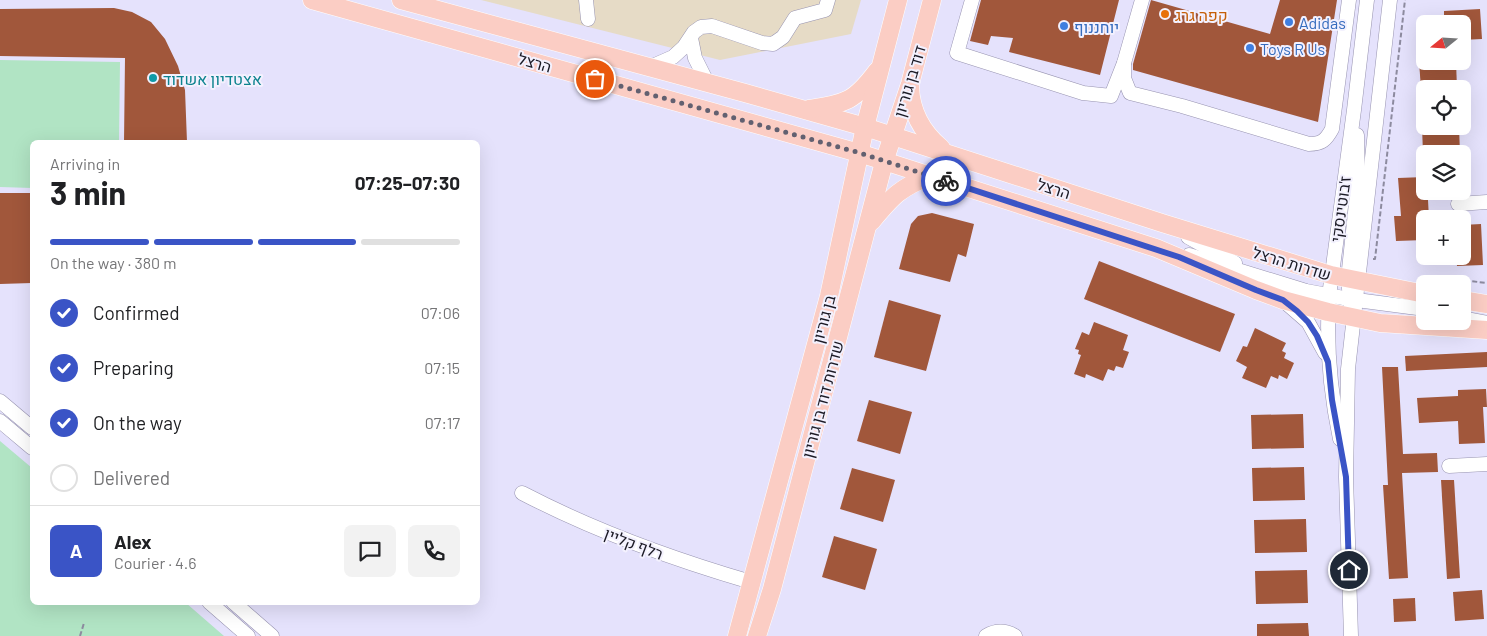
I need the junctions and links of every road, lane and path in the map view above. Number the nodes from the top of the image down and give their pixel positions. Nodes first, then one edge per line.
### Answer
1 (312, 0) edge
2 (401, 0) edge
3 (586, 0) edge
4 (828, 0) edge
5 (898, 0) edge
6 (932, 0) edge
7 (972, 0) edge
8 (1142, 0) edge
9 (1348, 0) edge
10 (1367, 0) edge
11 (1390, 0) edge
12 (1404, 0) edge
13 (446, 7) edge
14 (588, 19) dead end
15 (691, 38) junction
16 (883, 63) junction
17 (1124, 63) junction
18 (648, 68) junction
19 (708, 84) junction
20 (910, 84) junction
21 (1378, 109) junction
22 (804, 110) junction
23 (1354, 110) junction
24 (865, 127) junction
25 (892, 136) junction
26 (945, 152) junction
27 (860, 153) junction
28 (884, 162) junction
29 (930, 176) junction
30 (1358, 184) junction
31 (1487, 202) edge
32 (1458, 204) dead end
33 (1162, 223) junction
34 (868, 226) junction
35 (1156, 248) junction
36 (1375, 259) dead end
37 (1262, 278) junction
38 (1346, 279) junction
39 (1471, 281) edge
40 (1487, 283) edge
41 (1283, 300) junction
42 (1353, 300) junction
43 (1471, 301) edge
44 (1416, 302) edge
45 (1328, 304) junction
46 (1416, 304) edge
47 (1487, 304) edge
48 (1471, 309) edge
49 (1487, 309) edge
50 (1354, 318) junction
51 (1471, 320) edge
52 (1487, 323) edge
53 (1487, 330) edge
54 (1328, 362) junction
55 (0, 401) edge
56 (0, 421) edge
57 (30, 426) edge
58 (30, 446) edge
59 (1487, 464) edge
60 (1449, 466) dead end
61 (1346, 477) junction
62 (522, 494) dead end
63 (751, 582) junction
64 (212, 605) edge
65 (236, 605) edge
66 (84, 624) dead end
67 (80, 636) edge
68 (248, 636) edge
69 (272, 636) edge
70 (737, 636) edge
71 (757, 636) edge
72 (986, 636) edge
73 (1015, 636) edge
74 (1350, 636) edge

1 - 27 main road, הרצל
2 - 13 main road, הרצל
3 - 14 street
4 - 15 street
5 - 16 main road, בן גוריון
6 - 20 main road, דוד בן גוריון
7 - 17 street
8 - 17 street
9 - 17 street
10 - 23 street, ז'בוטינסקי
11 - 21 street, ז'בוטינסקי
12 - 36 path
13 - 18 main road, הרצל
15 - 18 street
15 - 19 street
16 - 22 main road
16 - 24 main road, בן גוריון
18 - 19 main road, הרצל
19 - 22 main road, הרצל
20 - 25 main road, דוד בן גוריון
20 - 26 main road
21 - 30 street
21 - 38 street, ז'בוטינסקי
22 - 24 main road, הרצל
23 - 30 street
23 - 38 street, ז'בוטינסקי
24 - 25 main road, הרצל
24 - 27 main road, בן גוריון
25 - 26 main road
25 - 28 main road, דוד בן גוריון
26 - 33 main road, הרצל
27 - 28 main road, הרצל
27 - 63 main road, בן גוריון
28 - 29 main road, הרצל
28 - 34 main road, שדרות דוד בן גוריון
29 - 34 main road
29 - 35 main road
30 - 38 street
31 - 32 street
33 - 37 street
33 - 38 main road, שדרות הרצל
34 - 71 main road, שדרות דוד בן גוריון
35 - 37 street
35 - 41 main road
37 - 45 street
38 - 42 street, ז'בוטינסקי
38 - 44 main road, שדרות הרצל
38 - 45 street, ז'בוטינסקי
39 - 40 path
41 - 45 main road
41 - 54 street
42 - 45 street
42 - 46 street
42 - 50 street, ז'בוטינסקי
43 - 47 main road
45 - 50 main road
45 - 54 street, ז'בוטינסקי
48 - 49 street
50 - 53 main road
50 - 61 street, ז'בוטינסקי
51 - 52 street
54 - 61 street, ז'בוטינסקי
55 - 57 street
56 - 58 street
59 - 60 street
61 - 74 street, ז'בוטינסקי
62 - 63 street, רלף קליין
63 - 70 main road, בן גוריון
64 - 68 street
65 - 69 street
66 - 67 path
72 - 73 street

